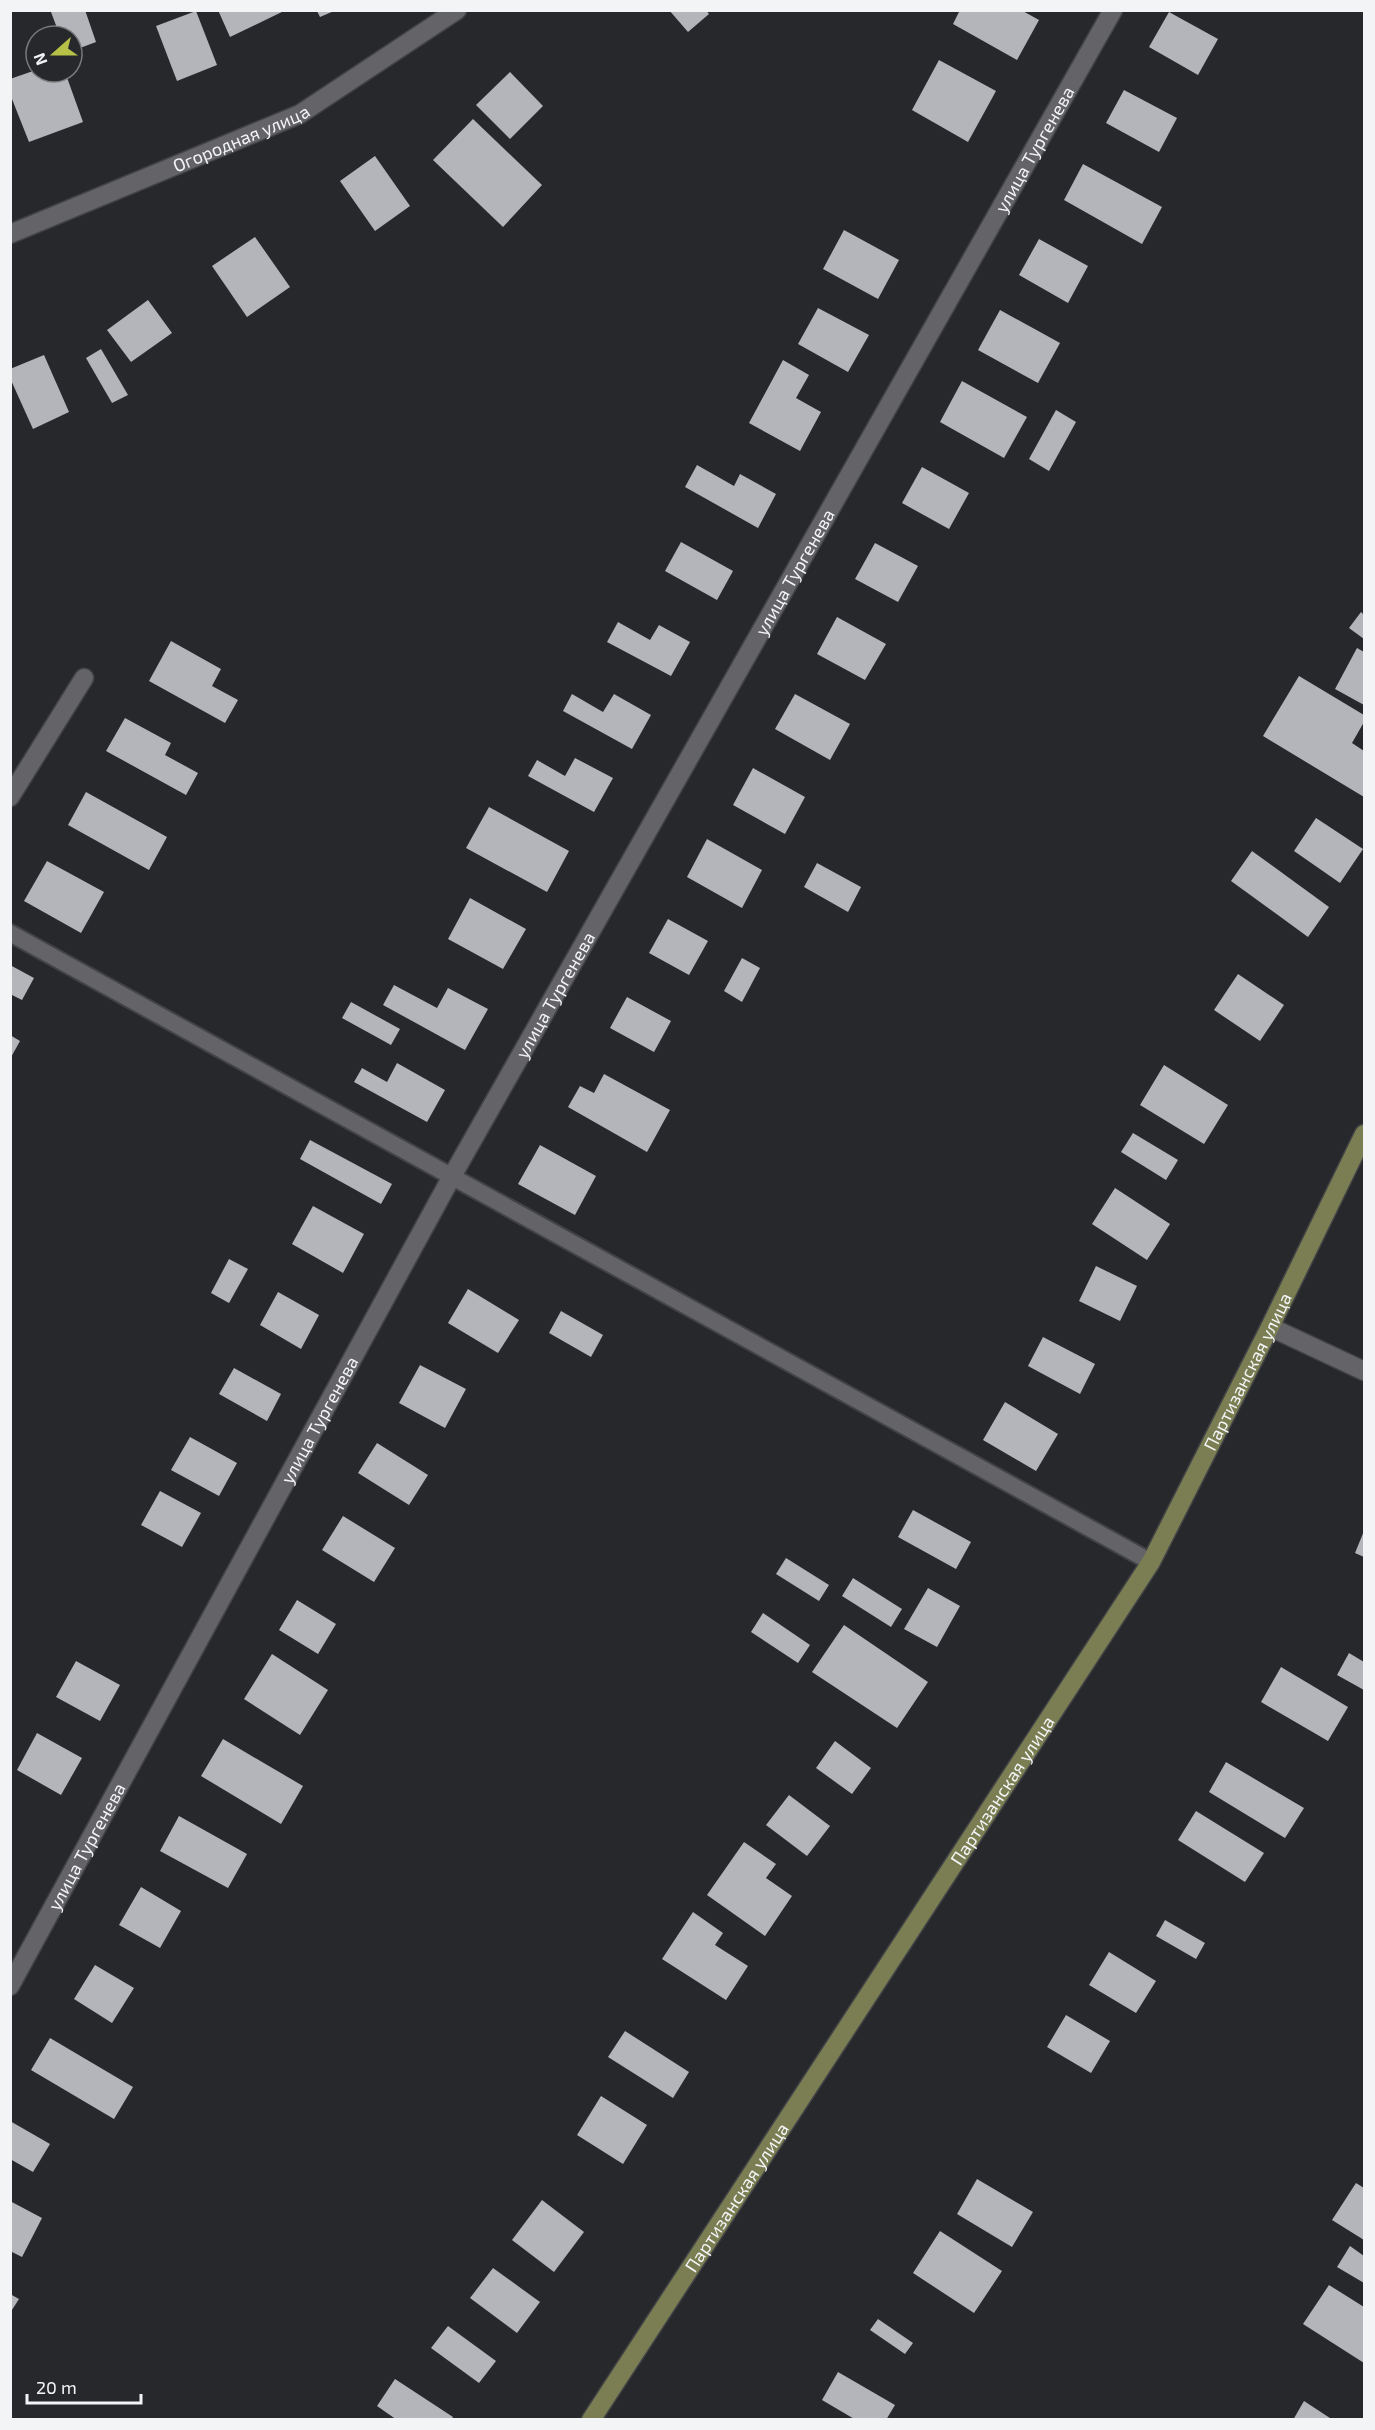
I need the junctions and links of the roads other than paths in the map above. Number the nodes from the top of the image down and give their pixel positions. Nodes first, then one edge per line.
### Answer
1 (457, 10) edge
2 (1113, 10) edge
3 (10, 234) edge
4 (84, 678) dead end
5 (10, 797) edge
6 (10, 933) edge
7 (1365, 1134) edge
8 (451, 1178) junction
9 (1270, 1327) junction
10 (1365, 1371) edge
11 (1151, 1562) junction
12 (10, 1986) edge
13 (591, 2420) edge

1 - 3 street, Огородная улица
2 - 8 street, улица Тургенева
4 - 5 street
6 - 8 lane
7 - 9 street, Партизанская улица
8 - 11 lane
8 - 12 street, улица Тургенева
9 - 10 street
9 - 11 street, Партизанская улица
11 - 13 street, Партизанская улица

